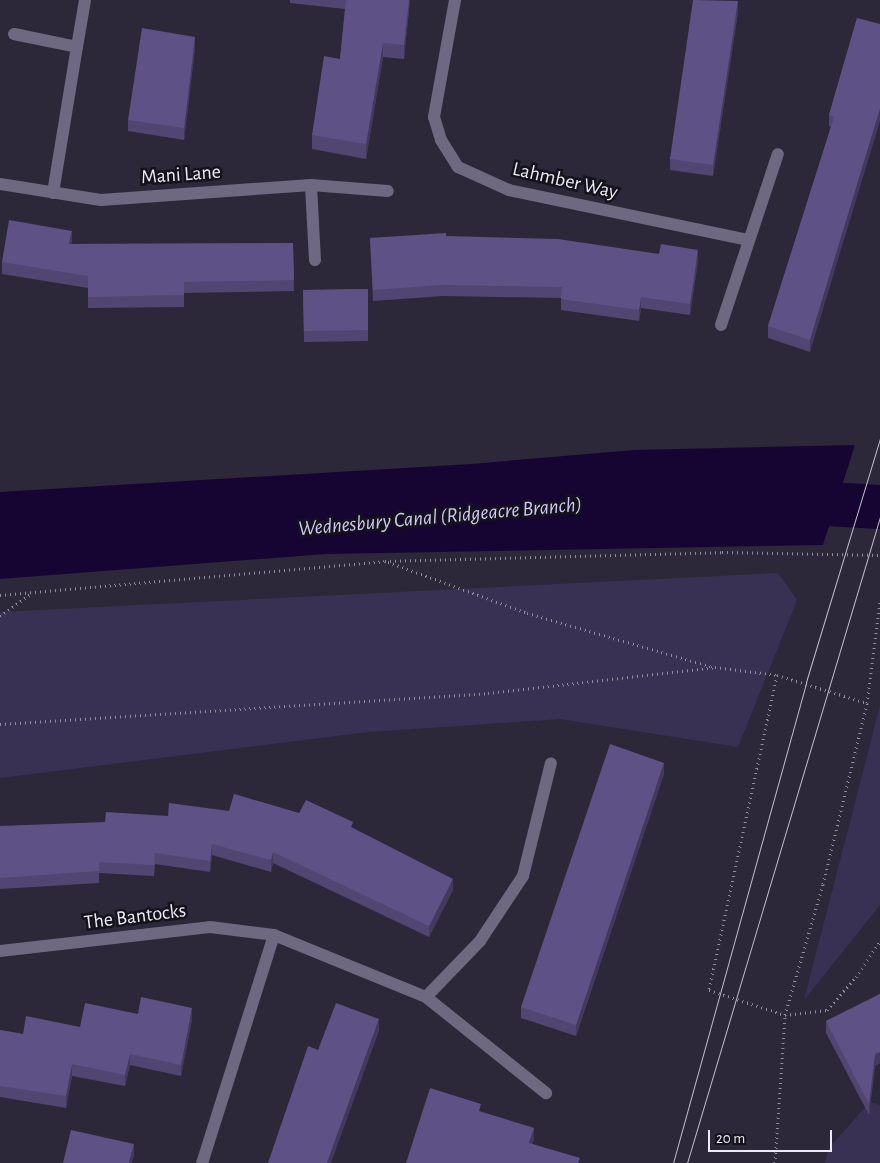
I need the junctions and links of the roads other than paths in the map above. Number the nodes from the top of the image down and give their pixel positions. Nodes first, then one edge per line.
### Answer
1 (85, 0) edge
2 (455, 0) edge
3 (14, 34) dead end
4 (77, 47) junction
5 (778, 154) dead end
6 (0, 184) edge
7 (311, 185) junction
8 (388, 191) dead end
9 (53, 193) junction
10 (749, 240) junction
11 (315, 260) dead end
12 (721, 325) dead end
13 (551, 763) dead end
14 (274, 935) junction
15 (0, 951) edge
16 (426, 997) junction
17 (546, 1093) dead end
18 (202, 1163) edge

1 - 4 street
2 - 10 street, Lahmber Way
3 - 4 street
4 - 9 street
5 - 10 street
6 - 9 street, Mani Lane
7 - 8 street, Mani Lane
7 - 9 street, Mani Lane
7 - 11 street
10 - 12 street
13 - 16 street
14 - 15 street, The Bantocks
14 - 16 street, The Bantocks
14 - 18 street
16 - 17 street, The Bantocks

